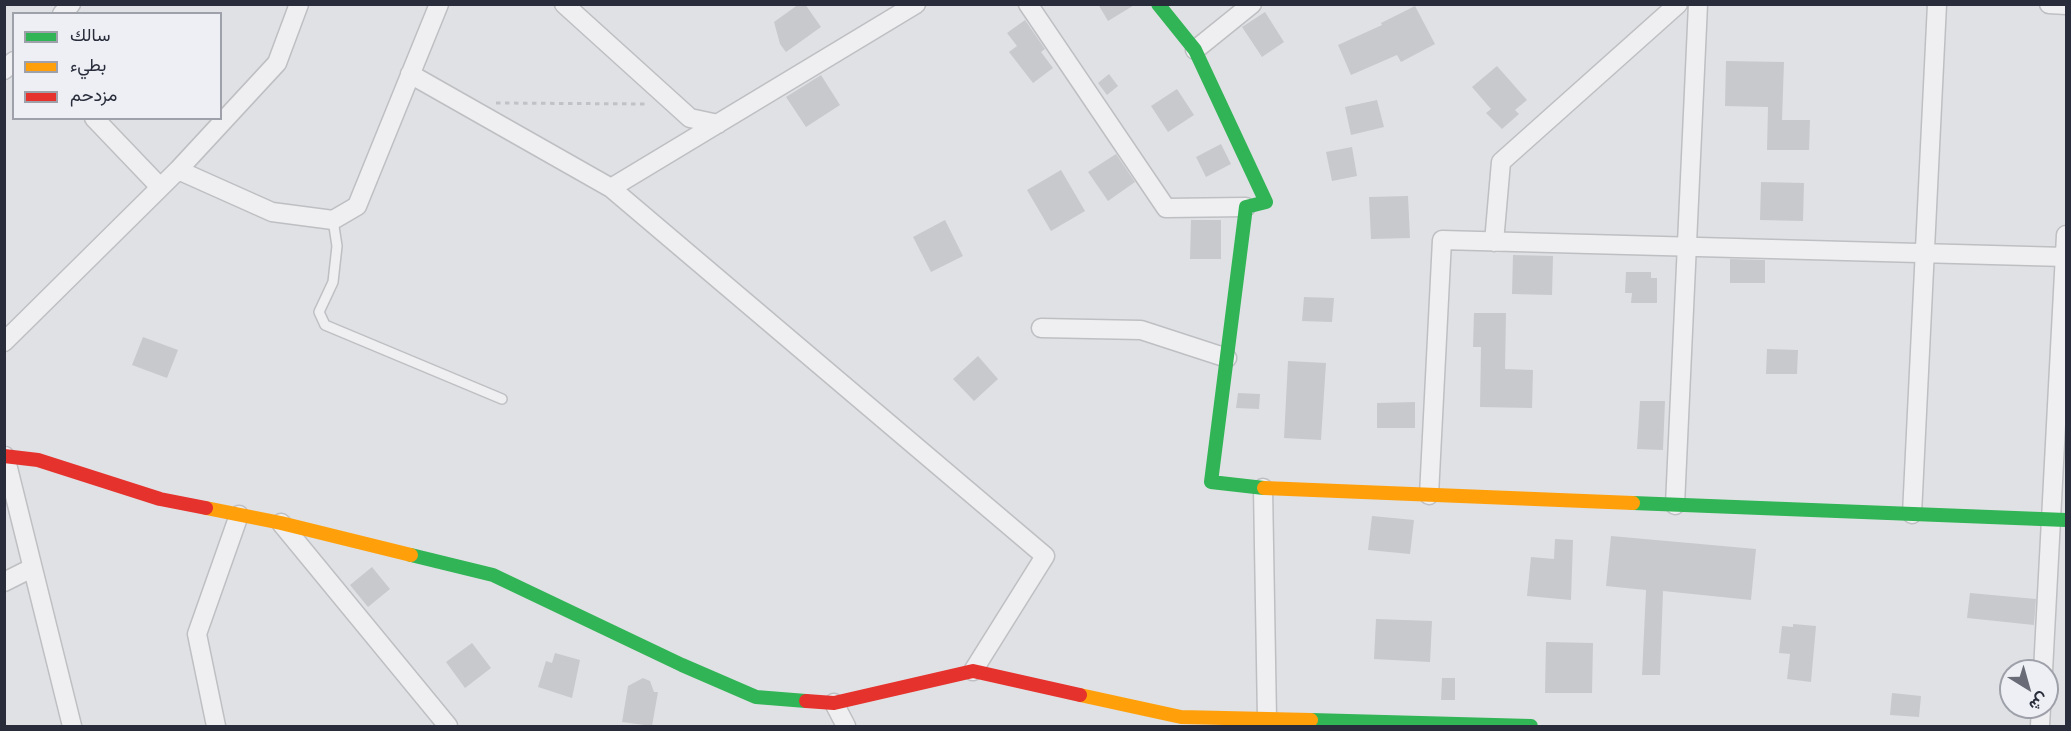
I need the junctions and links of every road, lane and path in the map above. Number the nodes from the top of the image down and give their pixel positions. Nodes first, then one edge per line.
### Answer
1 (299, 4) edge
2 (439, 4) edge
3 (564, 4) edge
4 (916, 4) edge
5 (1028, 4) edge
6 (1158, 4) edge
7 (1252, 4) edge
8 (1678, 4) edge
9 (1698, 4) edge
10 (1936, 4) edge
11 (2049, 4) edge
12 (2067, 5) edge
13 (1195, 50) junction
14 (411, 74) junction
15 (462, 103) junction
16 (675, 104) junction
17 (96, 120) edge
18 (718, 124) junction
19 (178, 170) junction
20 (160, 187) junction
21 (611, 188) junction
22 (1246, 207) junction
23 (333, 220) junction
24 (2067, 236) edge
25 (1494, 242) junction
26 (1687, 246) junction
27 (1924, 252) junction
28 (2065, 257) edge
29 (1041, 327) dead end
30 (4, 342) edge
31 (1227, 357) junction
32 (502, 399) dead end
33 (5, 456) edge
34 (1263, 488) junction
35 (1429, 495) junction
36 (1675, 504) junction
37 (1912, 514) junction
38 (239, 515) junction
39 (2059, 520) edge
40 (281, 523) junction
41 (32, 568) junction
42 (4, 582) edge
43 (2044, 659) edge
44 (973, 671) junction
45 (834, 703) junction
46 (1267, 719) junction
47 (72, 726) edge
48 (216, 726) edge
49 (448, 726) edge
50 (846, 726) edge
51 (1531, 726) edge

1 - 19 street
2 - 14 street
3 - 16 street
4 - 18 street
5 - 22 street
6 - 13 street
7 - 13 street
8 - 25 street
9 - 26 street
10 - 27 street
11 - 12 street
13 - 22 street
14 - 15 street
14 - 23 street
15 - 16 path
15 - 21 street
16 - 18 street
17 - 20 street
18 - 21 street
19 - 20 street
19 - 23 street
20 - 30 street
21 - 44 street
22 - 31 street
23 - 32 lane
24 - 28 street
25 - 26 street
25 - 35 street
26 - 27 street
26 - 36 street
27 - 28 street
27 - 37 street
28 - 39 street
29 - 31 street
31 - 34 street
33 - 38 street
33 - 41 street
34 - 35 street
34 - 46 street
35 - 36 street
36 - 37 street
37 - 39 street
38 - 40 street
38 - 48 street
39 - 43 street
40 - 45 street
40 - 49 street
41 - 42 street
41 - 47 street
44 - 45 street
44 - 46 street
45 - 50 street
46 - 51 street

